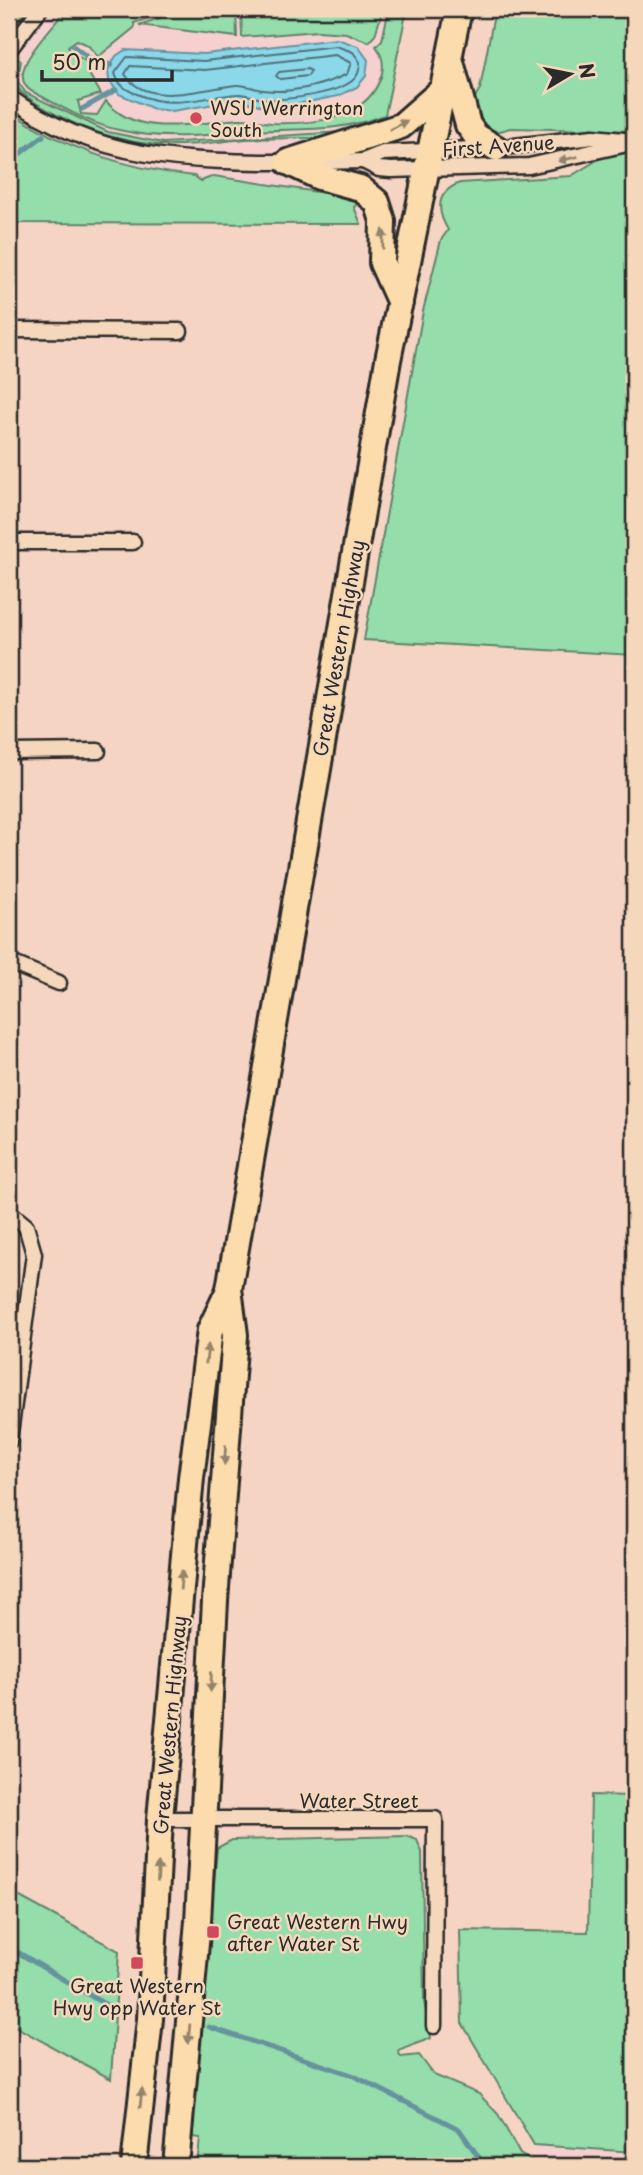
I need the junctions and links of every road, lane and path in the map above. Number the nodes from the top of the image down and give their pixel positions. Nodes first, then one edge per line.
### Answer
1 (40, 9) edge
2 (459, 9) edge
3 (9, 50) edge
4 (449, 54) junction
5 (442, 90) junction
6 (9, 97) edge
7 (634, 142) edge
8 (496, 148) junction
9 (427, 160) junction
10 (288, 162) junction
11 (400, 303) junction
12 (9, 330) edge
13 (180, 331) dead end
14 (9, 542) edge
15 (133, 542) dead end
16 (98, 751) dead end
17 (9, 752) edge
18 (9, 962) edge
19 (59, 983) dead end
20 (9, 1212) edge
21 (229, 1289) junction
22 (9, 1441) edge
23 (160, 1819) junction
24 (204, 1820) junction
25 (435, 2026) dead end
26 (134, 2166) edge
27 (176, 2166) edge

1 - 3 street
2 - 4 highway, Great Western Highway
4 - 5 highway, Great Western Highway
4 - 8 highway
5 - 9 highway, Great Western Highway
10 -> 5 highway
6 - 10 street, First Avenue
7 - 8 street, First Avenue
7 -> 9 street, First Avenue
8 - 9 street, First Avenue
9 - 10 street, First Avenue
9 - 11 highway, Great Western Highway
11 -> 10 highway
11 - 21 highway, Great Western Highway
12 - 13 street
14 - 15 street
16 - 17 street
18 - 19 street
20 - 22 street
23 -> 21 highway, Great Western Highway
21 -> 24 highway, Great Western Highway
23 - 24 street, Water Street
26 -> 23 highway, Great Western Highway
24 - 25 street, Water Street
24 -> 27 highway, Great Western Highway

